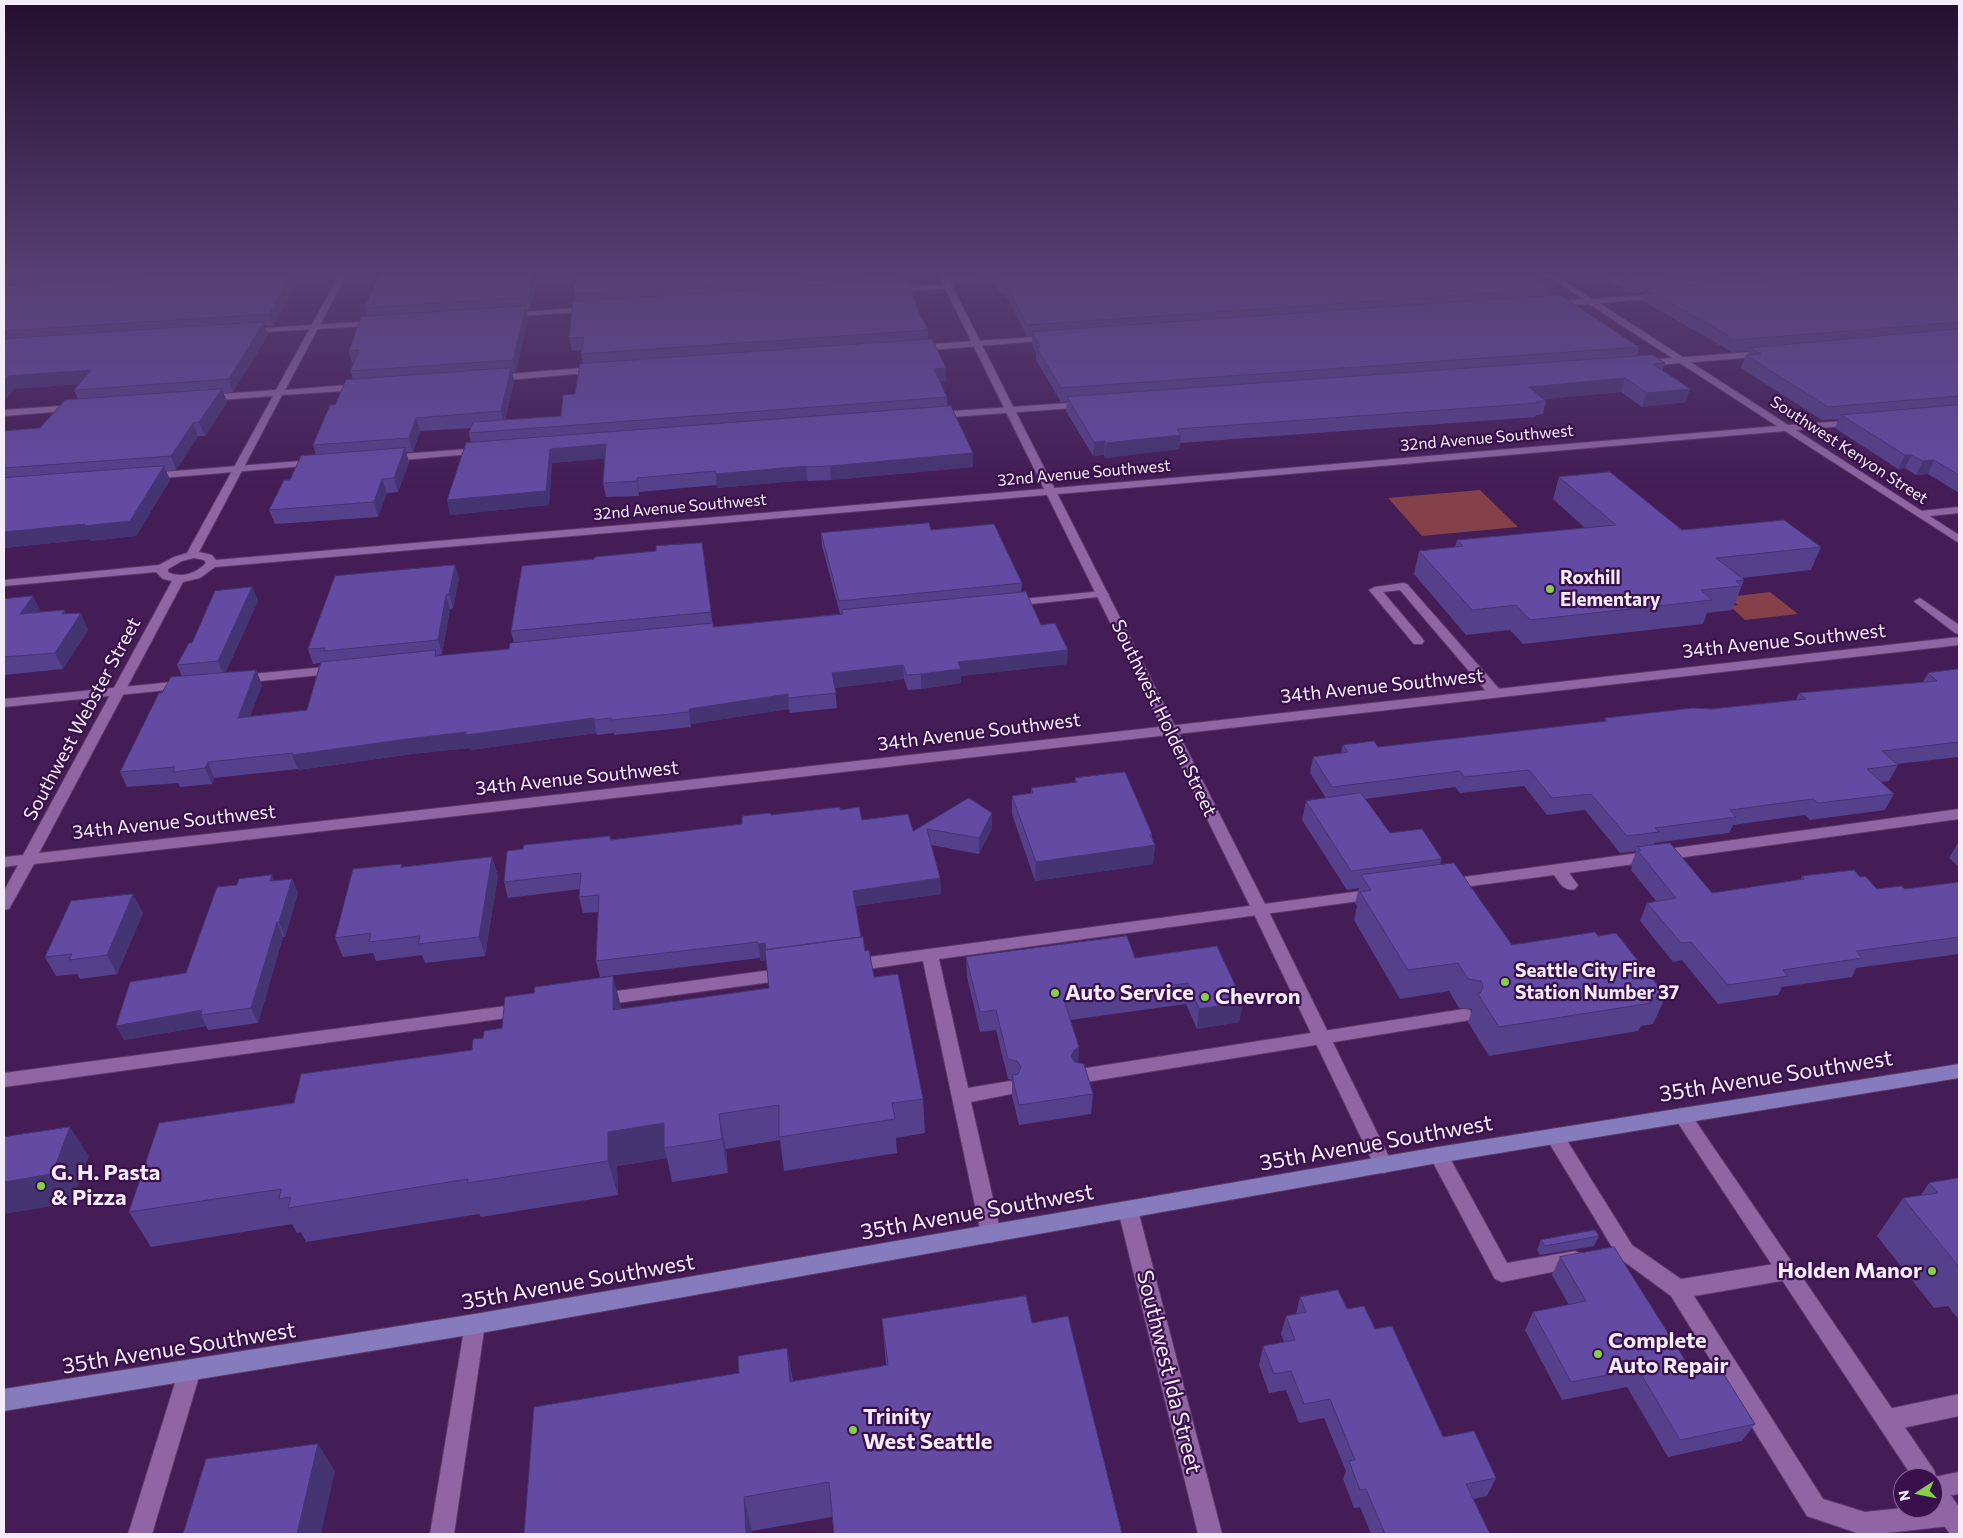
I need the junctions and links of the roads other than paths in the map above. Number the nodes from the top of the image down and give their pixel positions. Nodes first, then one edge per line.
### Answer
1 (306, 344) edge
2 (977, 344) junction
3 (980, 344) edge
4 (1657, 344) edge
5 (904, 349) edge
6 (1773, 353) edge
7 (1683, 361) junction
8 (1638, 364) edge
9 (606, 370) edge
10 (486, 378) edge
11 (367, 387) edge
12 (280, 393) junction
13 (201, 398) edge
14 (1098, 404) edge
15 (83, 407) edge
16 (1011, 410) junction
17 (4, 413) edge
18 (924, 417) edge
19 (1864, 422) edge
20 (1788, 428) junction
21 (488, 450) edge
22 (379, 458) edge
23 (319, 463) edge
24 (238, 469) junction
25 (138, 477) edge
26 (1052, 491) junction
27 (1959, 510) edge
28 (1920, 514) junction
29 (1959, 540) edge
30 (192, 555) junction
31 (211, 564) junction
32 (162, 568) junction
33 (179, 578) junction
34 (4, 582) edge
35 (1103, 594) junction
36 (1920, 601) dead end
37 (998, 604) edge
38 (1959, 630) edge
39 (1418, 641) dead end
40 (1959, 641) edge
41 (347, 669) edge
42 (229, 680) edge
43 (199, 684) edge
44 (118, 692) junction
45 (1496, 694) junction
46 (4, 703) edge
47 (1168, 731) junction
48 (1959, 814) edge
49 (29, 859) junction
50 (4, 862) edge
51 (1558, 869) junction
52 (1570, 885) dead end
53 (1434, 886) edge
54 (1395, 892) edge
55 (4, 905) edge
56 (1260, 910) junction
57 (930, 955) junction
58 (841, 967) edge
59 (802, 972) edge
60 (585, 1001) edge
61 (536, 1008) edge
62 (1464, 1015) dead end
63 (1322, 1038) junction
64 (1959, 1072) edge
65 (1080, 1076) edge
66 (4, 1080) edge
67 (1010, 1088) dead end
68 (961, 1096) junction
69 (1682, 1115) junction
70 (1554, 1136) junction
71 (1438, 1155) junction
72 (1384, 1164) junction
73 (1128, 1210) junction
74 (991, 1234) junction
75 (1609, 1254) junction
76 (1787, 1271) junction
77 (1678, 1289) junction
78 (475, 1324) junction
79 (190, 1370) junction
80 (4, 1400) edge
81 (1959, 1405) edge
82 (1888, 1420) junction
83 (1919, 1468) edge
84 (1959, 1483) edge
85 (1943, 1486) edge
86 (1943, 1503) edge
87 (1955, 1520) edge
88 (140, 1534) edge
89 (442, 1534) edge
90 (1210, 1534) edge

1 - 12 street
2 - 3 street
2 - 5 street
2 - 16 street, Southwest Holden Street
4 - 7 street, Southwest Kenyon Street
6 - 7 street
7 - 8 street
7 - 20 street, Southwest Kenyon Street
9 - 10 street
11 - 12 street
12 - 13 street
12 - 24 street
14 - 16 street
15 - 17 street
16 - 18 street
16 - 26 street, Southwest Holden Street
19 - 20 street, 32nd Avenue Southwest
20 - 26 street, 32nd Avenue Southwest
20 - 28 street, Southwest Kenyon Street
21 - 22 street
23 - 24 street
24 - 25 street
24 - 30 street
26 - 31 street, 32nd Avenue Southwest
26 - 35 street, Southwest Holden Street
27 - 28 street
28 - 29 street, Southwest Kenyon Street
30 - 31 street
30 - 32 street
31 - 33 street
32 - 33 street
32 - 34 street
33 - 44 street, Southwest Webster Street
35 - 37 street
35 - 47 street, Southwest Holden Street
36 - 38 street
39 - 45 street
40 - 45 street, 34th Avenue Southwest
41 - 42 street
43 - 44 street
44 - 46 street
44 - 49 street, Southwest Webster Street
45 - 47 street, 34th Avenue Southwest
47 - 49 street, 34th Avenue Southwest
47 - 56 street, Southwest Holden Street
48 - 51 street
49 - 50 street, 34th Avenue Southwest
49 - 55 street, Southwest Webster Street
51 - 52 street
51 - 53 street
54 - 56 street
56 - 57 street
56 - 63 street, Southwest Holden Street
57 - 58 street
57 - 68 street
59 - 60 street
61 - 66 street
62 - 63 street
63 - 65 street
63 - 72 street, Southwest Holden Street
64 - 69 main road, 35th Avenue Southwest
67 - 68 street
68 - 74 street
69 - 70 main road, 35th Avenue Southwest
69 - 76 street
70 - 71 main road, 35th Avenue Southwest
70 - 75 street
71 - 72 main road, 35th Avenue Southwest
71 - 75 street
72 - 73 main road, 35th Avenue Southwest
73 - 74 main road, 35th Avenue Southwest
73 - 90 street, Southwest Ida Street
74 - 78 main road, 35th Avenue Southwest
75 - 77 street
76 - 77 street
76 - 82 street
77 - 87 street
78 - 79 main road, 35th Avenue Southwest
78 - 89 street
79 - 80 main road, 35th Avenue Southwest
79 - 88 street
81 - 82 street
82 - 83 street
84 - 85 street
86 - 87 street

